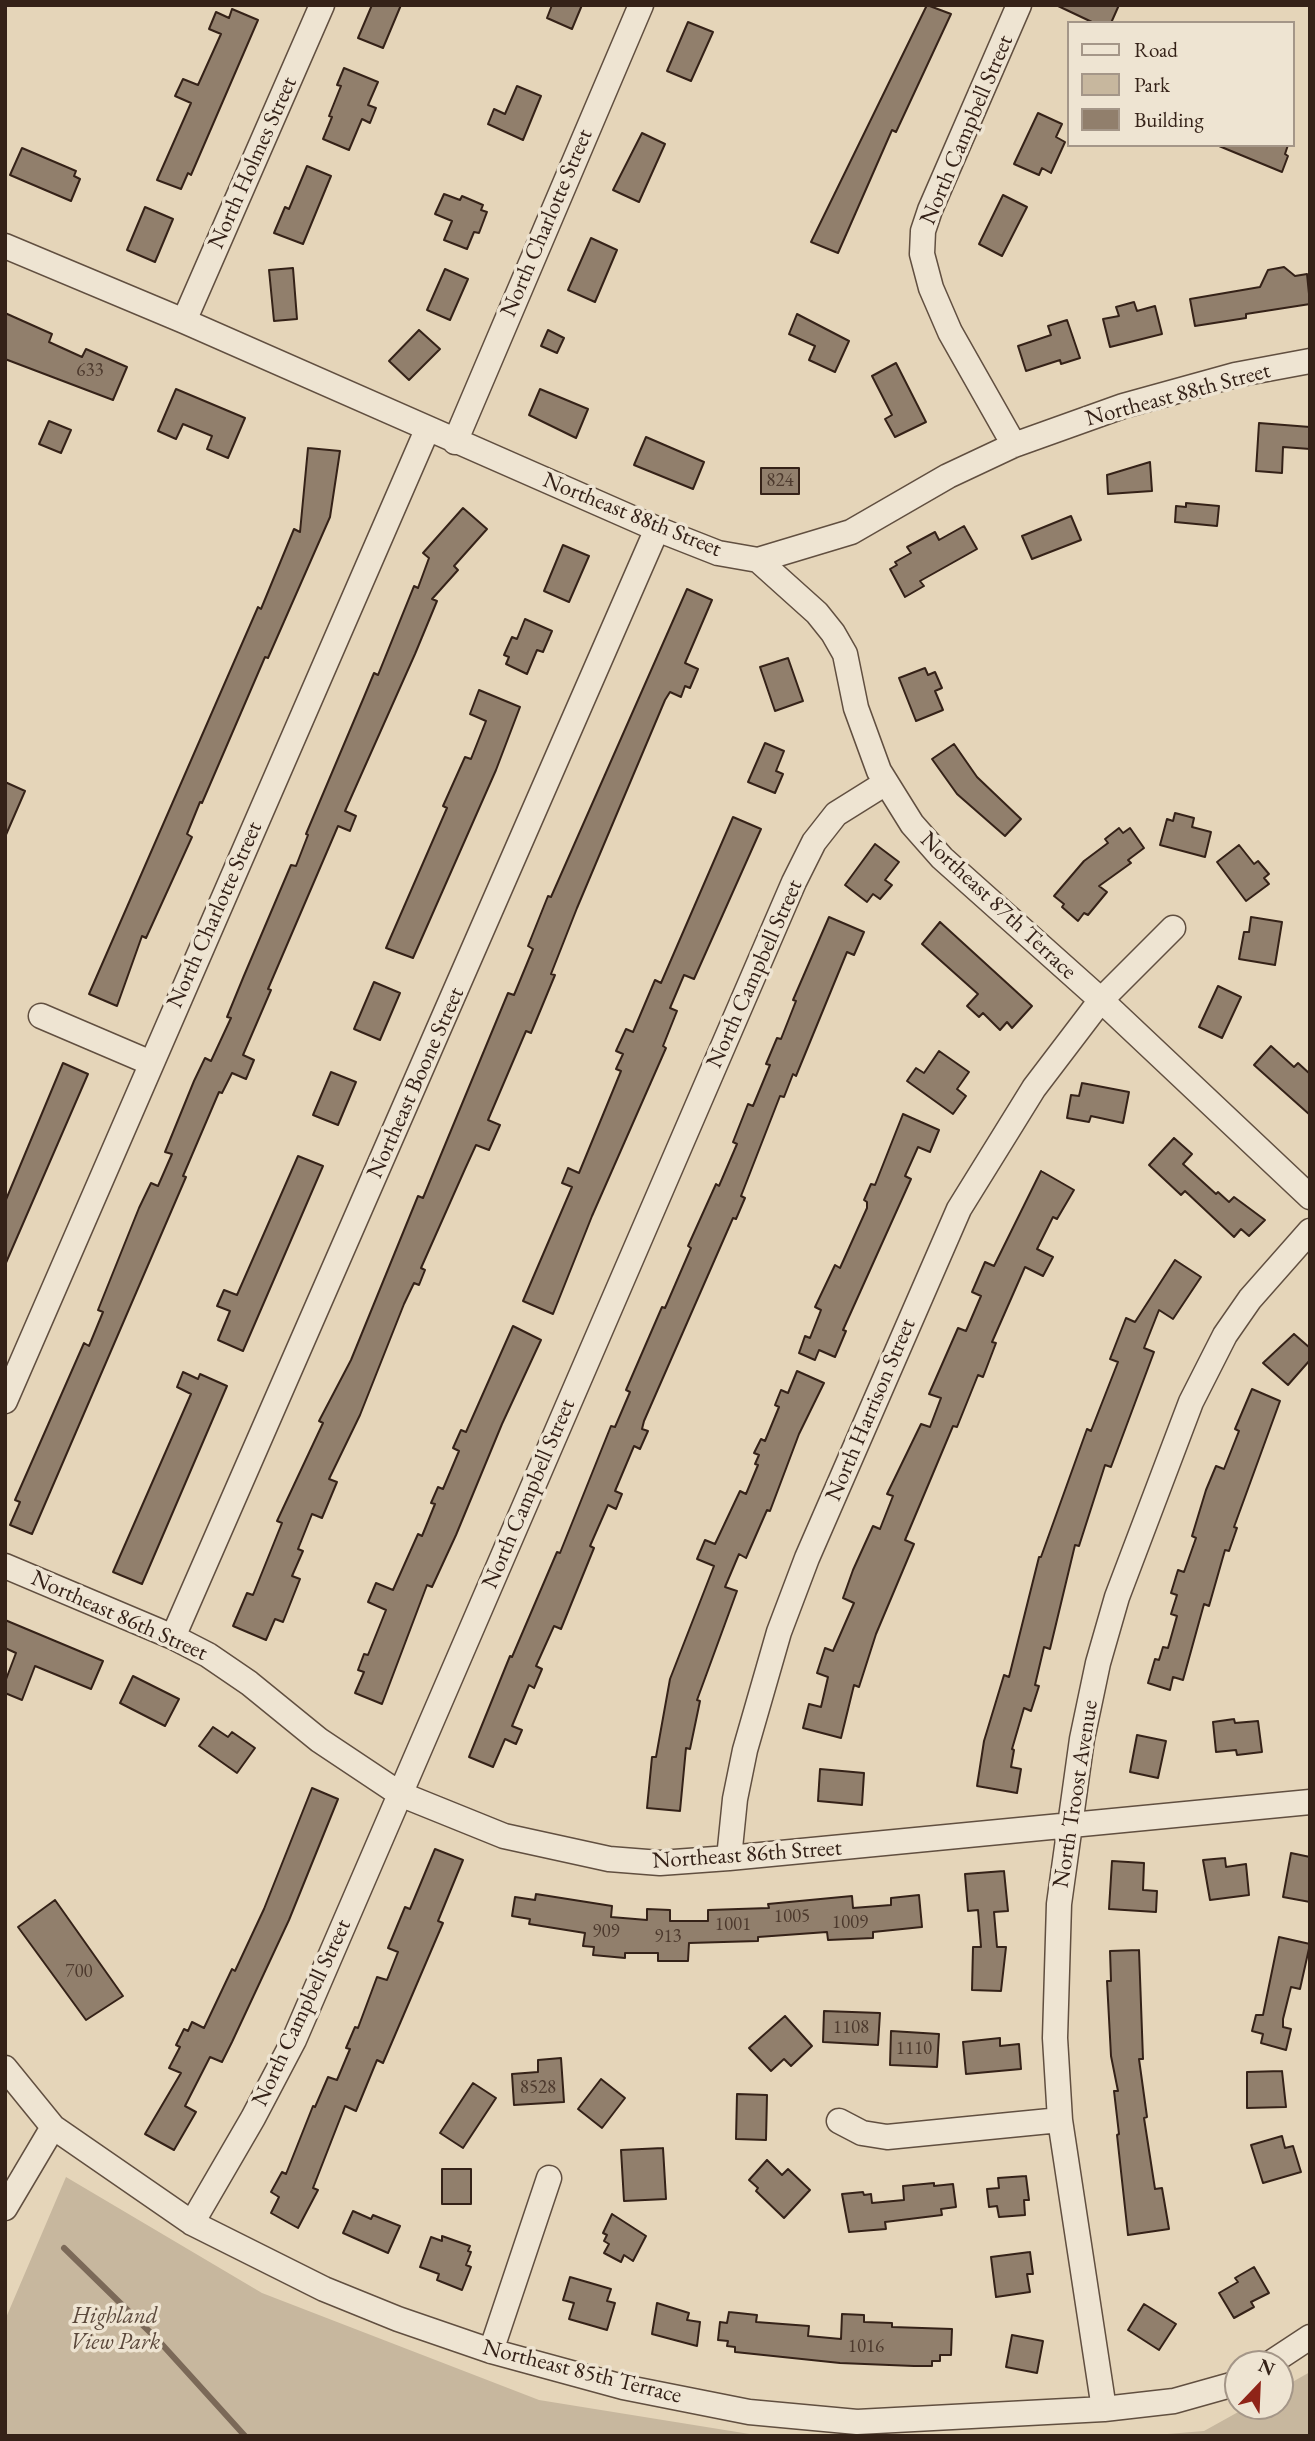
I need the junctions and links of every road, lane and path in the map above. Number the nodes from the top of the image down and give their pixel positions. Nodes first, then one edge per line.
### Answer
1 (321, 5) edge
2 (640, 5) edge
3 (1019, 5) edge
4 (5, 246) edge
5 (184, 321) junction
6 (1310, 361) edge
7 (427, 430) junction
8 (455, 442) junction
9 (1014, 445) junction
10 (657, 530) junction
11 (758, 560) junction
12 (884, 784) junction
13 (1173, 928) dead end
14 (1101, 1000) junction
15 (41, 1016) dead end
16 (151, 1063) junction
17 (1310, 1197) edge
18 (1310, 1231) edge
19 (5, 1401) edge
20 (5, 1566) edge
21 (173, 1637) junction
22 (400, 1794) junction
23 (1310, 1802) edge
24 (1068, 1825) junction
25 (729, 1858) junction
26 (5, 2068) edge
27 (1060, 2120) junction
28 (839, 2121) dead end
29 (53, 2127) junction
30 (549, 2178) dead end
31 (5, 2208) edge
32 (192, 2223) junction
33 (1310, 2337) edge
34 (1290, 2350) edge
35 (491, 2351) junction
36 (1224, 2387) edge
37 (1104, 2409) junction

1 - 5 street, North Holmes Street
2 - 8 street, North Charlotte Street
3 - 9 street, North Campbell Street
4 - 5 street, Northeast 88th Street
5 - 7 street, Northeast 88th Street
6 - 9 street, Northeast 88th Street
7 - 8 street, Northeast 88th Street
7 - 16 street, North Charlotte Street
8 - 10 street, Northeast 88th Street
9 - 11 street, Northeast 88th Street
10 - 11 street, Northeast 88th Street
10 - 21 street, Northeast Boone Street
11 - 12 street, Northeast 87th Terrace
12 - 14 street, Northeast 87th Terrace
12 - 22 street, North Campbell Street
13 - 14 street
14 - 17 street, Northeast 87th Terrace
14 - 25 street, North Harrison Street
15 - 16 street
16 - 19 street, North Charlotte Street
18 - 24 street, North Troost Avenue
20 - 21 street, Northeast 86th Street
21 - 22 street, Northeast 86th Street
22 - 25 street, Northeast 86th Street
22 - 32 street, North Campbell Street
23 - 24 street, Northeast 86th Street
24 - 25 street, Northeast 86th Street
24 - 27 street, North Troost Avenue
26 - 29 street, Northeast 85th Terrace
27 - 28 street
27 - 37 street, North Troost Avenue
29 - 31 street
29 - 32 street, Northeast 85th Terrace
30 - 35 street
32 - 35 street, Northeast 85th Terrace
33 - 34 street
35 - 37 street, Northeast 85th Terrace
36 - 37 street, Northeast 85th Terrace

